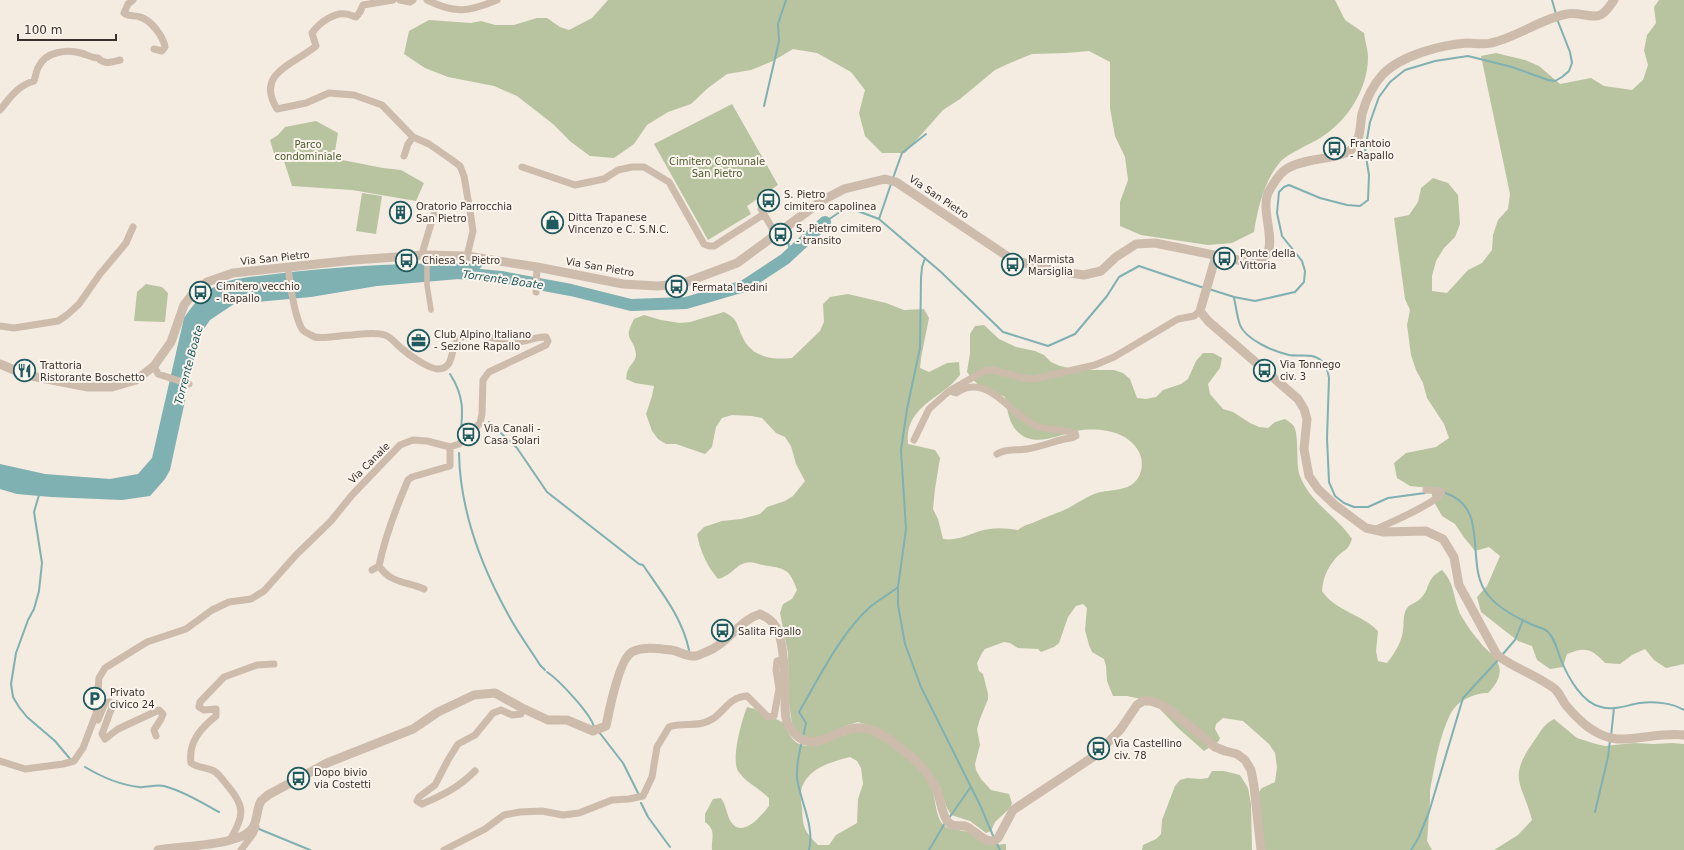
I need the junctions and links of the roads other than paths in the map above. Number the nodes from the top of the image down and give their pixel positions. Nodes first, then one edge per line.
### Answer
1 (133, 0) edge
2 (393, 0) edge
3 (400, 0) edge
4 (413, 0) edge
5 (427, 0) edge
6 (497, 0) edge
7 (1614, 0) edge
8 (154, 48) dead end
9 (120, 60) dead end
10 (0, 110) edge
11 (413, 137) junction
12 (404, 156) dead end
13 (522, 167) dead end
14 (434, 214) dead end
15 (133, 227) dead end
16 (775, 233) junction
17 (467, 256) junction
18 (425, 258) junction
19 (1215, 260) junction
20 (537, 267) junction
21 (288, 269) junction
22 (536, 289) dead end
23 (431, 310) dead end
24 (1200, 311) junction
25 (0, 326) edge
26 (0, 364) edge
27 (154, 366) junction
28 (189, 384) dead end
29 (950, 391) junction
30 (914, 440) dead end
31 (450, 447) junction
32 (996, 454) dead end
33 (1426, 490) dead end
34 (1374, 530) junction
35 (379, 566) junction
36 (372, 570) dead end
37 (424, 589) dead end
38 (782, 660) junction
39 (274, 664) dead end
40 (522, 708) junction
41 (94, 718) junction
42 (1684, 735) edge
43 (156, 736) dead end
44 (0, 761) edge
45 (475, 771) dead end
46 (255, 821) junction
47 (230, 840) junction
48 (179, 849) edge
49 (158, 850) edge
50 (241, 850) edge
51 (444, 850) edge
52 (1261, 850) edge

1 - 8 street
2 - 11 street
3 - 4 street
5 - 6 street
7 - 19 street, Via San Pietro
9 - 10 street
11 - 12 street
11 - 17 street
13 - 16 street
14 - 18 street
15 - 25 street
16 - 19 street, Via San Pietro
16 - 20 street, Via San Pietro
17 - 18 street, Via San Pietro
17 - 20 street, Via San Pietro
18 - 21 street, Via San Pietro
18 - 23 street
19 - 24 street
20 - 22 street
21 - 27 street, Via San Pietro
21 - 31 street
24 - 29 street
24 - 34 street
26 - 27 street, Via San Pietro
27 - 28 street
29 - 30 street
29 - 32 street
31 - 35 street
31 - 41 street, Via Canale
33 - 34 street
34 - 42 street
35 - 36 street
35 - 37 street
38 - 40 street
38 - 51 street
38 - 52 street
39 - 47 street
40 - 45 street
40 - 46 street
41 - 43 street
41 - 44 street, Via Canale
46 - 47 street
46 - 50 street
47 - 48 street
48 - 49 street

